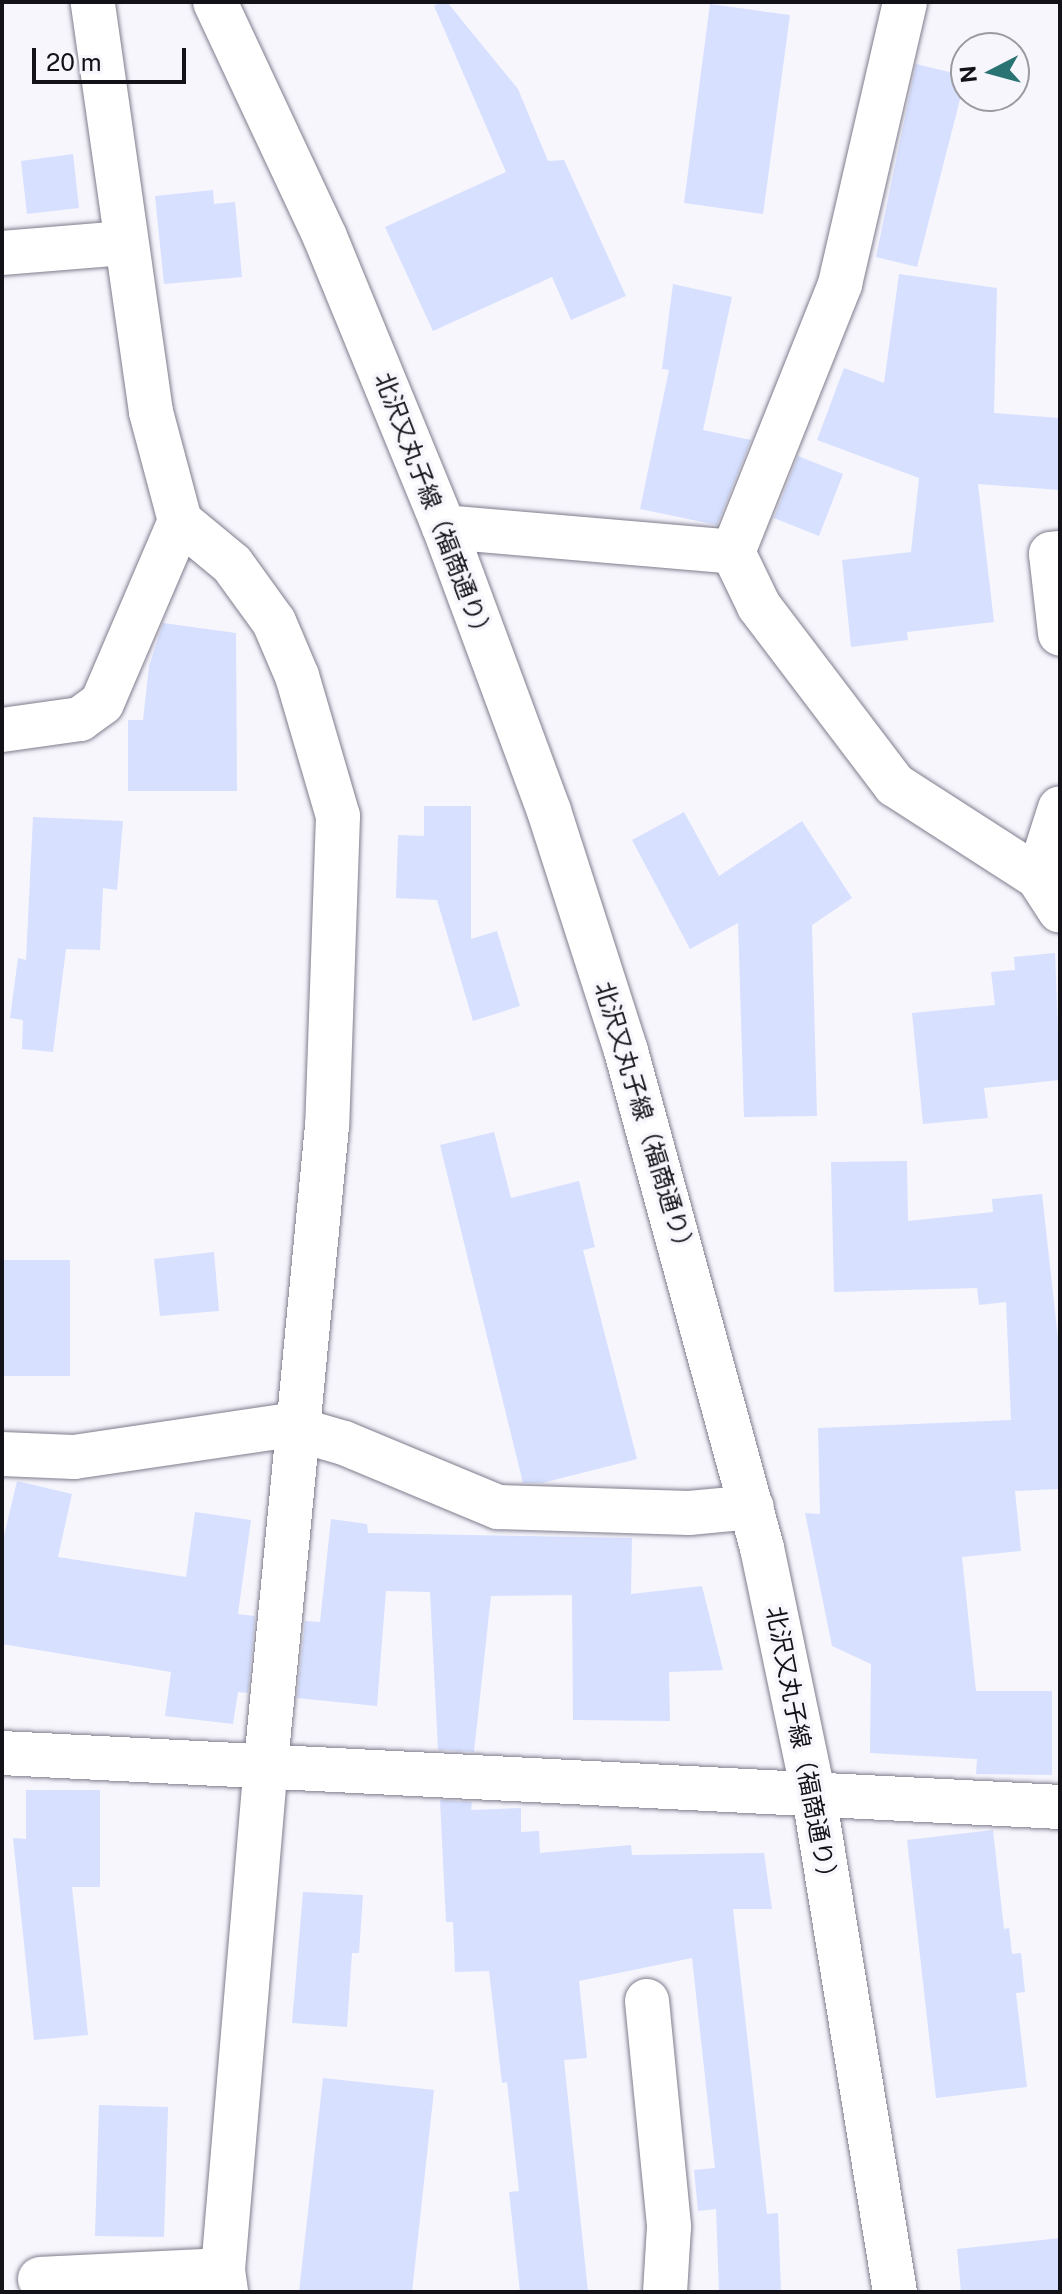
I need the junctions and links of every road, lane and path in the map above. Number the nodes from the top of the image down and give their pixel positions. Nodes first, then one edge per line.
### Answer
1 (93, 2) edge
2 (215, 2) edge
3 (905, 2) edge
4 (124, 243) junction
5 (2, 253) edge
6 (180, 521) junction
7 (444, 527) junction
8 (733, 552) junction
9 (1060, 553) edge
10 (1060, 633) edge
11 (2, 730) edge
12 (1060, 808) edge
13 (1049, 894) edge
14 (300, 1434) junction
15 (2, 1454) edge
16 (752, 1507) junction
17 (2, 1753) edge
18 (266, 1763) junction
19 (814, 1796) junction
20 (1060, 1807) edge
21 (647, 2001) dead end
22 (40, 2279) dead end
23 (224, 2281) edge
24 (665, 2292) edge
25 (895, 2292) edge

1 - 4 street
2 - 7 street, 北沢又丸子線（福商通り）
3 - 8 street
4 - 5 street
4 - 6 street
6 - 11 street
6 - 14 street
7 - 8 street
7 - 16 street, 北沢又丸子線（福商通り）
8 - 13 street
9 - 10 street
12 - 13 street
14 - 15 street
14 - 16 street
14 - 18 street
16 - 19 street, 北沢又丸子線（福商通り）
17 - 18 street
18 - 19 street
18 - 23 street
19 - 20 street
19 - 25 street, 北沢又丸子線（福商通り）
21 - 24 street
22 - 23 street

